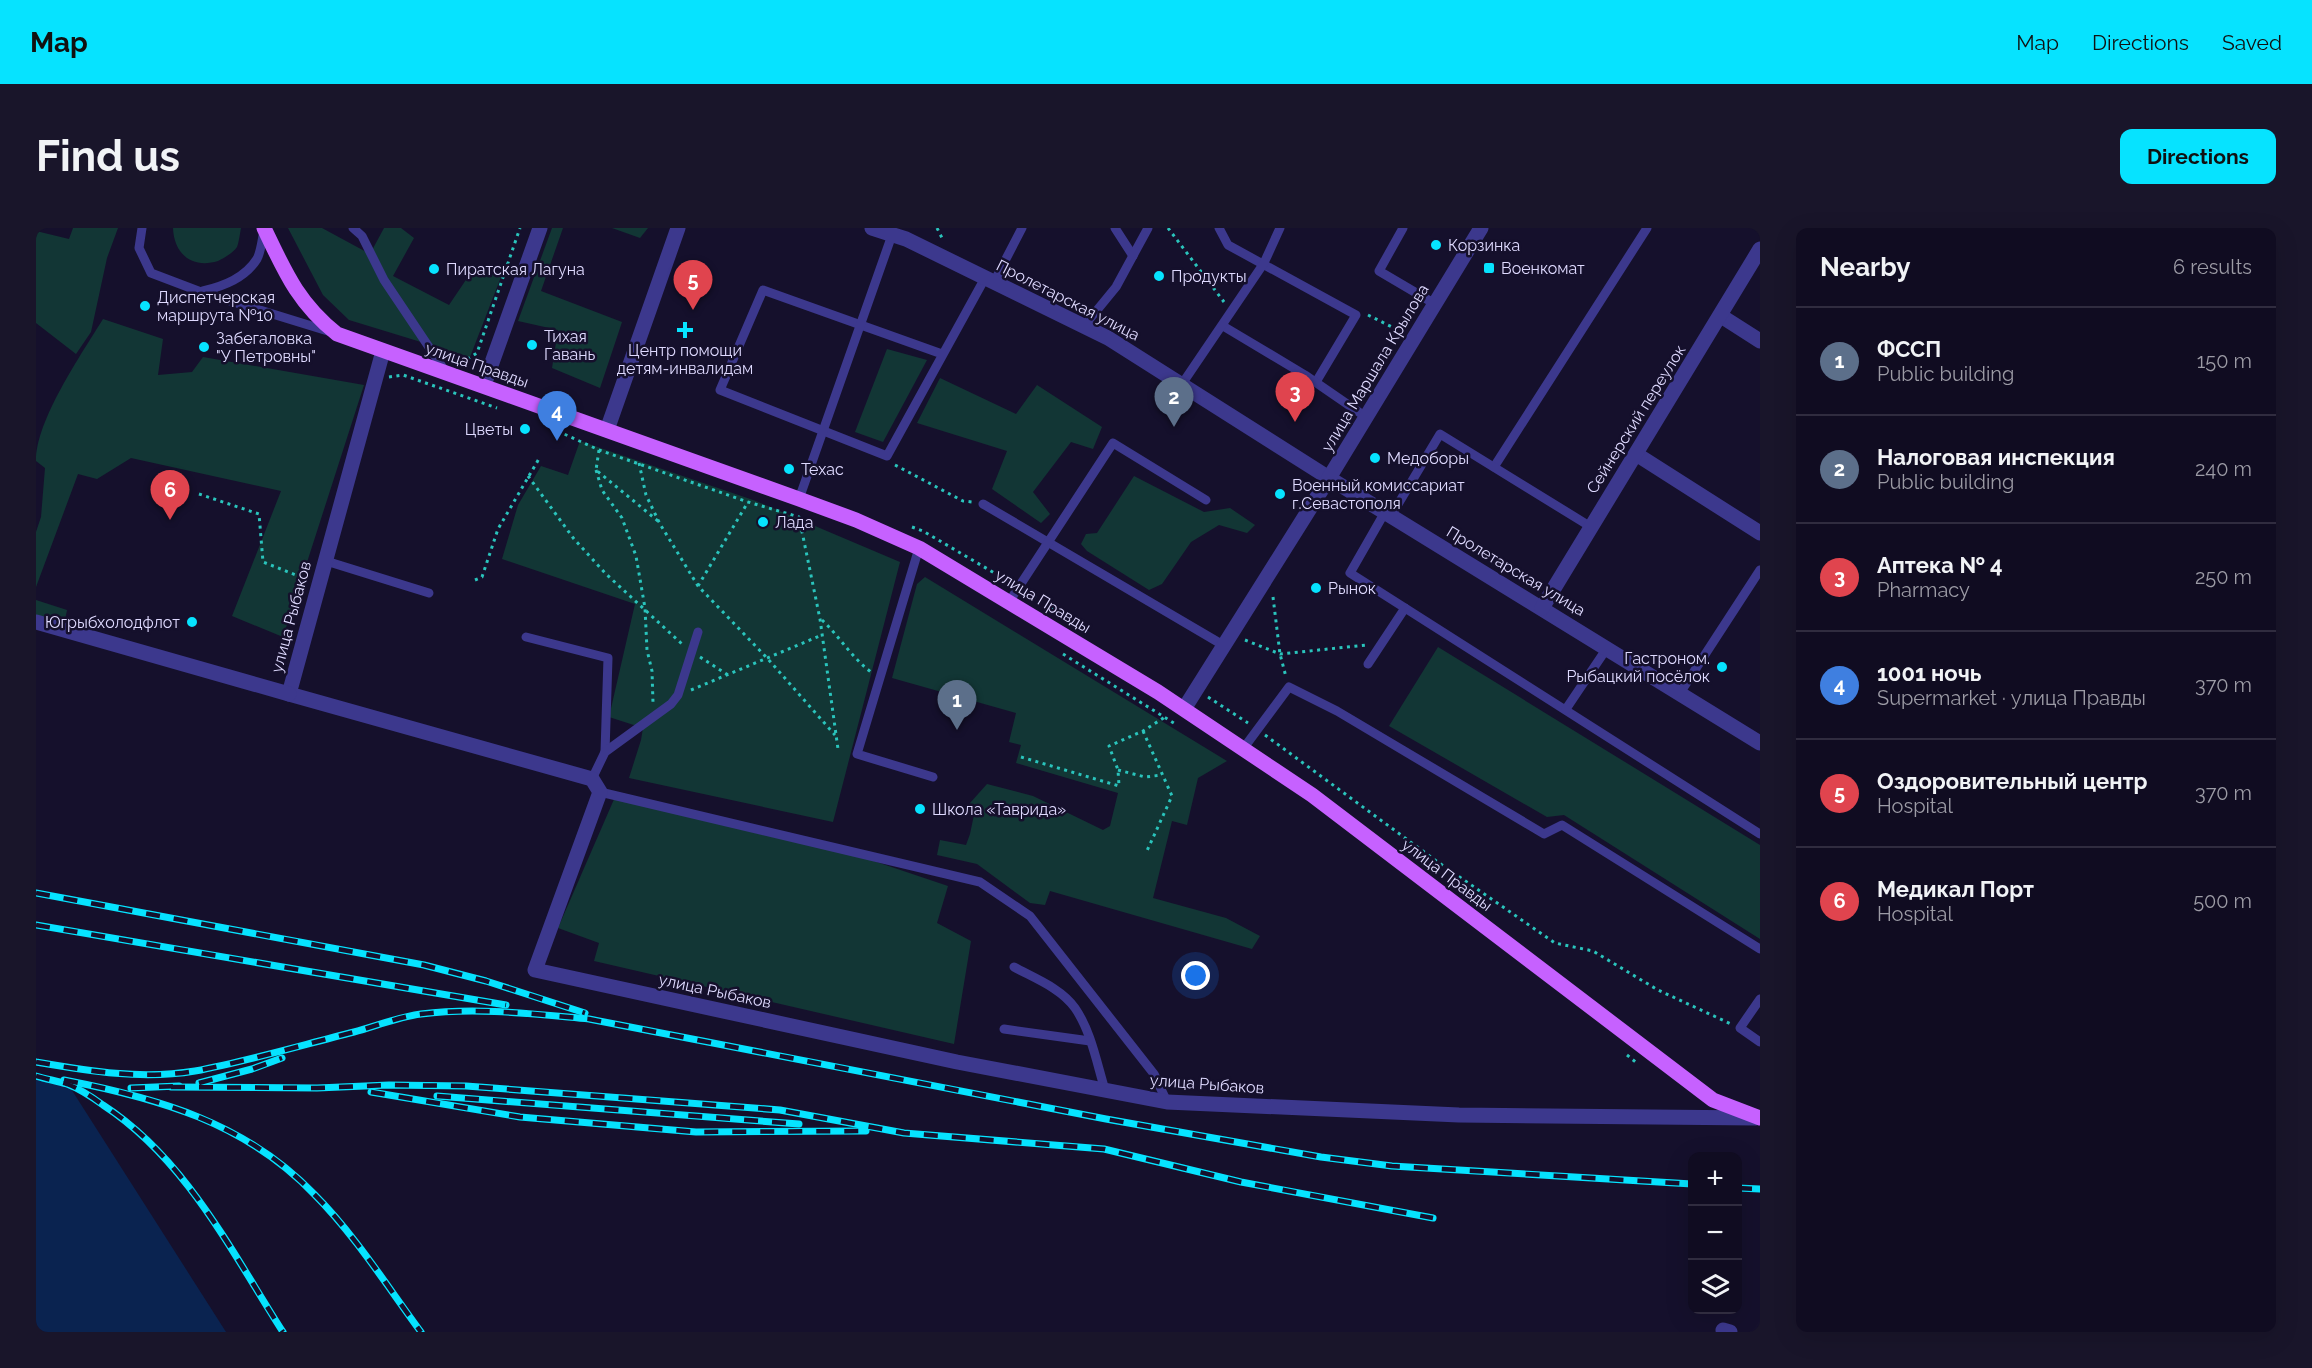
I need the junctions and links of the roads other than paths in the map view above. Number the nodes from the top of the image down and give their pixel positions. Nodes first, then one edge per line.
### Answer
1 (142, 228) edge
2 (264, 228) edge
3 (353, 228) edge
4 (540, 228) edge
5 (678, 228) edge
6 (872, 228) edge
7 (1022, 228) edge
8 (1115, 228) edge
9 (1148, 228) edge
10 (1219, 228) edge
11 (1280, 228) edge
12 (1402, 228) edge
13 (1481, 228) edge
14 (1647, 228) edge
15 (892, 235) junction
16 (1760, 249) edge
17 (1133, 256) junction
18 (1264, 263) junction
19 (989, 280) junction
20 (201, 292) junction
21 (1435, 303) junction
22 (1721, 316) junction
23 (860, 325) junction
24 (1084, 326) junction
25 (1222, 326) junction
26 (337, 334) junction
27 (1760, 341) edge
28 (383, 351) junction
29 (942, 354) junction
30 (453, 369) junction
31 (1316, 382) junction
32 (1182, 384) junction
33 (484, 385) junction
34 (1366, 417) junction
35 (607, 430) junction
36 (823, 431) junction
37 (1636, 454) junction
38 (1494, 467) junction
39 (1329, 478) junction
40 (799, 499) junction
41 (1206, 500) dead end
42 (983, 504) road end
43 (1388, 514) junction
44 (1591, 527) junction
45 (1760, 533) edge
46 (1048, 542) junction
47 (920, 548) junction
48 (326, 561) junction
49 (1760, 570) edge
50 (429, 593) dead end
51 (1009, 602) junction
52 (1404, 608) junction
53 (1542, 608) junction
54 (36, 622) edge
55 (698, 632) dead end
56 (526, 637) dead end
57 (1226, 639) junction
58 (1607, 648) junction
59 (1368, 664) dead end
60 (1680, 693) junction
61 (289, 694) junction
62 (1184, 709) junction
63 (1566, 709) junction
64 (1760, 742) edge
65 (1243, 749) junction
66 (605, 752) junction
67 (933, 777) dead end
68 (596, 786) junction
69 (1760, 834) edge
70 (1760, 949) edge
71 (1014, 966) dead end
72 (1760, 999) edge
73 (1004, 1029) dead end
74 (1090, 1041) junction
75 (1760, 1042) edge
76 (1105, 1090) junction
77 (1167, 1102) junction
78 (1758, 1118) edge

1 - 20 lane
2 - 20 lane
2 - 26 main road, улица Правды
3 - 30 lane
4 - 33 street
5 - 35 street
6 - 15 street, Пролетарская улица
7 - 19 lane
8 - 17 lane
9 - 17 lane
10 - 18 lane
11 - 18 lane
12 - 21 lane
13 - 21 street, улица Маршала Крылова
14 - 38 lane
15 - 19 street, Пролетарская улица
15 - 23 lane
16 - 22 street, Сейнерский переулок
17 - 24 lane
18 - 25 lane
18 - 31 lane
19 - 24 street, Пролетарская улица
19 - 29 lane
20 - 26 lane
21 - 34 street, улица Маршала Крылова
22 - 27 street
22 - 37 street, Сейнерский переулок
23 - 29 lane
23 - 36 lane
23 - 36 lane
24 - 32 street, Пролетарская улица
25 - 31 lane
25 - 32 lane
26 - 28 main road, улица Правды
28 - 30 main road, улица Правды
28 - 48 street, улица Рыбаков
29 - 36 lane
30 - 33 main road, улица Правды
31 - 34 lane
32 - 39 street, Пролетарская улица
33 - 35 main road, улица Правды
34 - 39 street, улица Маршала Крылова
35 - 40 main road, улица Правды
36 - 40 lane
37 - 44 street, Сейнерский переулок
37 - 45 street
38 - 43 lane
38 - 44 lane
39 - 43 street, Пролетарская улица
39 - 57 street, улица Маршала Крылова
40 - 47 main road, улица Правды
41 - 46 lane
42 - 46 lane
43 - 52 lane
43 - 53 street, Пролетарская улица
44 - 53 street, Сейнерский переулок
46 - 51 lane
46 - 57 lane
47 - 51 main road, улица Правды
47 - 67 lane
48 - 50 lane
48 - 61 street, улица Рыбаков
49 - 60 lane
51 - 62 main road, улица Правды
52 - 59 lane
52 - 63 lane
53 - 58 street, Пролетарская улица
54 - 61 street
55 - 66 lane
56 - 66 lane
57 - 62 street, улица Маршала Крылова
58 - 60 street, Пролетарская улица
58 - 63 lane
60 - 64 street, Пролетарская улица
61 - 68 street, улица Рыбаков
62 - 65 main road, улица Правды
63 - 69 lane
65 - 70 lane
65 - 78 main road, улица Правды
66 - 68 lane
68 - 76 street, улица Рыбаков
68 - 77 lane
71 - 74 lane
72 - 75 lane
73 - 74 lane
74 - 76 lane
76 - 77 street, улица Рыбаков
77 - 78 street, улица Рыбаков

